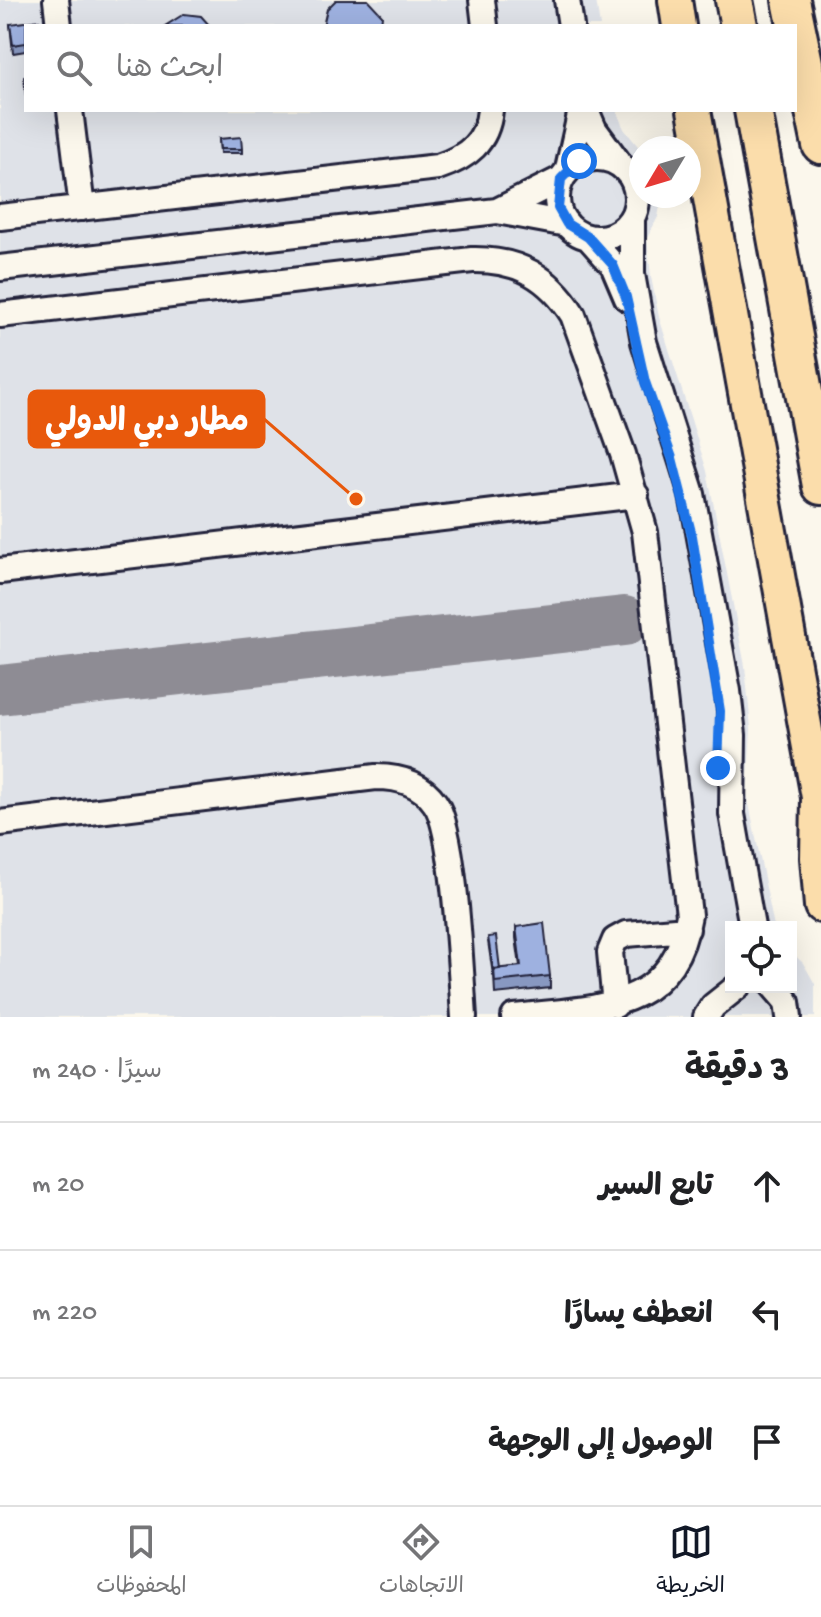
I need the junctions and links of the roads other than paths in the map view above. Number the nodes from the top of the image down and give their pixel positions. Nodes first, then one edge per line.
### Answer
1 (56, 0) edge
2 (482, 0) edge
3 (567, 0) edge
4 (675, 0) edge
5 (734, 0) edge
6 (791, 0) edge
7 (59, 24) edge
8 (485, 24) edge
9 (571, 24) edge
10 (679, 24) edge
11 (739, 24) edge
12 (796, 24) edge
13 (797, 29) edge
14 (70, 112) edge
15 (490, 112) edge
16 (583, 112) edge
17 (585, 112) edge
18 (694, 112) edge
19 (753, 112) edge
20 (821, 145) edge
21 (619, 163) junction
22 (564, 174) junction
23 (82, 208) junction
24 (497, 211) junction
25 (0, 217) edge
26 (632, 219) junction
27 (577, 231) junction
28 (0, 268) edge
29 (0, 315) edge
30 (821, 486) edge
31 (636, 495) junction
32 (0, 571) edge
33 (819, 806) edge
34 (0, 823) edge
35 (821, 906) edge
36 (740, 921) edge
37 (751, 921) edge
38 (687, 929) junction
39 (728, 993) edge
40 (780, 993) edge
41 (615, 1005) junction
42 (464, 1017) edge
43 (514, 1017) edge
44 (706, 1017) edge
45 (789, 1017) edge

1 - 7 street
2 - 8 street
3 - 9 street
4 - 10 main road
5 - 11 highway
6 - 12 highway
13 - 20 highway
14 - 23 street
15 - 23 street
16 - 22 street
17 - 21 street
18 - 33 main road
19 - 30 highway
21 - 22 street
21 - 26 street
22 - 24 street
22 - 27 street
23 - 25 street
24 - 27 street
24 - 28 street
26 - 27 street
26 - 37 street
27 - 36 street
29 - 31 street
31 - 32 street
31 - 38 street
33 - 35 main road
34 - 42 street
38 - 41 street
38 - 41 street
39 - 44 street
40 - 45 street
41 - 43 street

